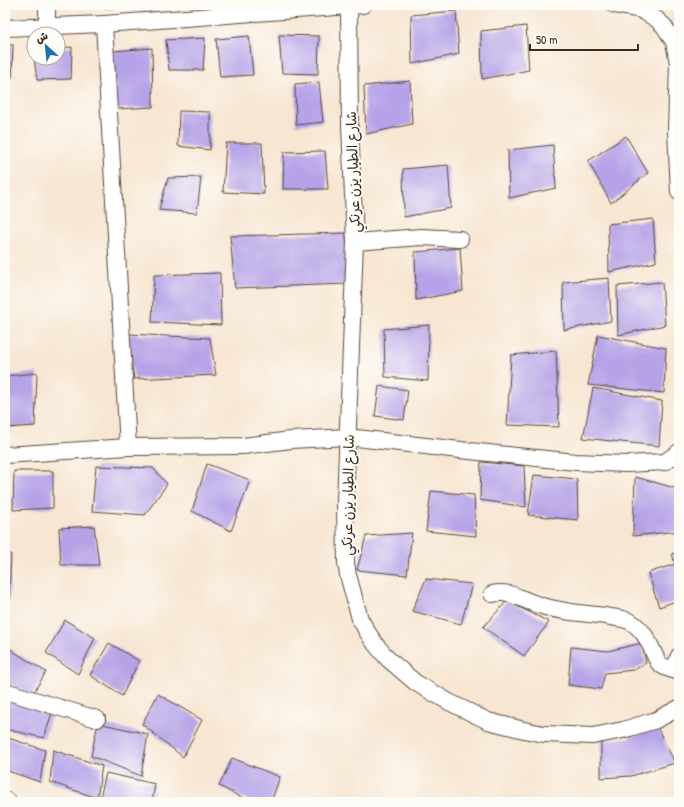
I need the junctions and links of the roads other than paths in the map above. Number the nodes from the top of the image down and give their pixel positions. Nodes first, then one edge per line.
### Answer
1 (47, 5) edge
2 (356, 5) edge
3 (614, 5) edge
4 (104, 24) junction
5 (48, 26) joint
6 (26, 27) edge
7 (5, 28) edge
8 (678, 131) edge
9 (679, 192) edge
10 (460, 239) dead end
11 (355, 242) junction
12 (348, 437) junction
13 (128, 447) junction
14 (679, 452) edge
15 (5, 455) edge
16 (492, 594) dead end
17 (677, 666) edge
18 (5, 692) edge
19 (679, 708) edge
20 (97, 719) dead end
21 (5, 800) edge
22 (9, 802) edge

1 - 5 street
2 - 4 street
2 - 11 street, شارع الطيار يزن عرنكي
3 - 8 street
4 - 5 street
4 - 13 street
6 - 7 street
8 - 9 street
10 - 11 street
11 - 12 street, شارع الطيار يزن عرنكي
12 - 13 street
12 - 14 street
12 - 19 street, شارع الطيار يزن عرنكي
13 - 15 street
16 - 17 street
18 - 20 street
21 - 22 street

